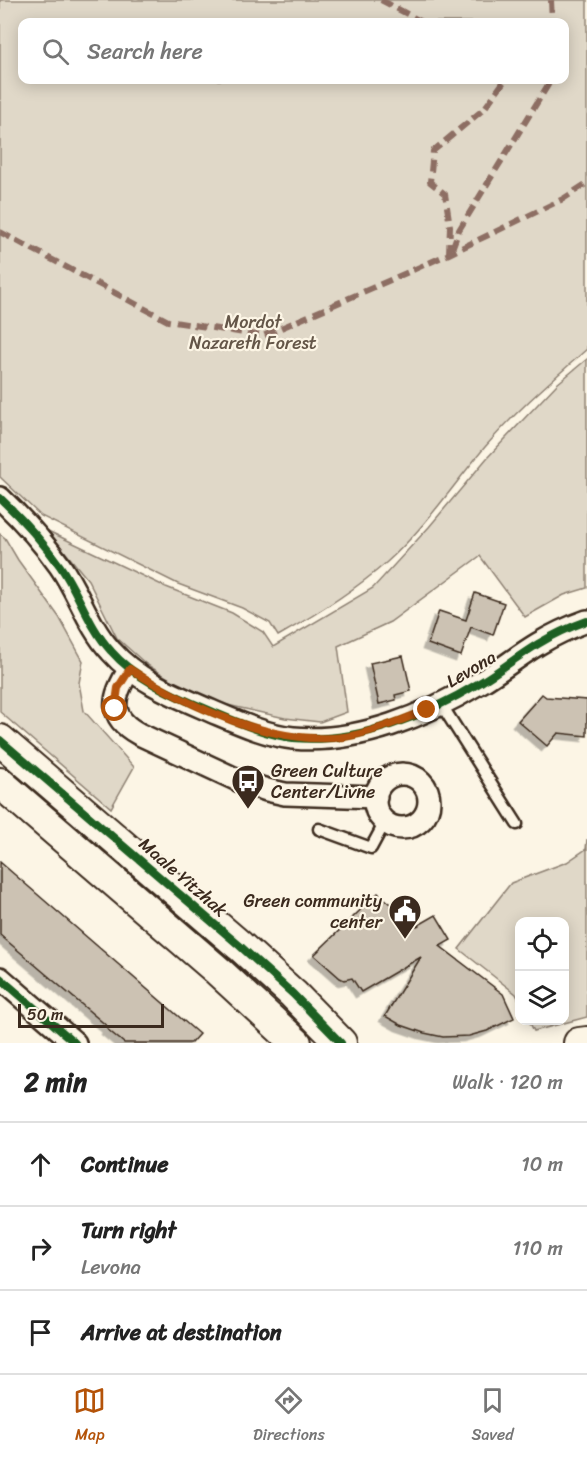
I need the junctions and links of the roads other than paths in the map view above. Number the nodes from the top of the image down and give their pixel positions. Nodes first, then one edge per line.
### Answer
1 (0, 498) edge
2 (587, 621) edge
3 (130, 669) junction
4 (441, 704) junction
5 (0, 740) edge
6 (0, 783) edge
7 (376, 797) junction
8 (385, 822) junction
9 (517, 824) dead end
10 (319, 829) dead end
11 (0, 978) edge
12 (587, 1042) edge
13 (75, 1043) edge
14 (296, 1043) edge
15 (341, 1043) edge
16 (579, 1043) edge

1 - 3 street, Levona
2 - 4 street, Levona
3 - 4 street, Levona
3 - 7 street
4 - 9 lane
5 - 15 street, Maale Yitzhak
6 - 14 street
7 - 8 street
7 - 8 street
8 - 10 lane
11 - 13 street
12 - 16 street

